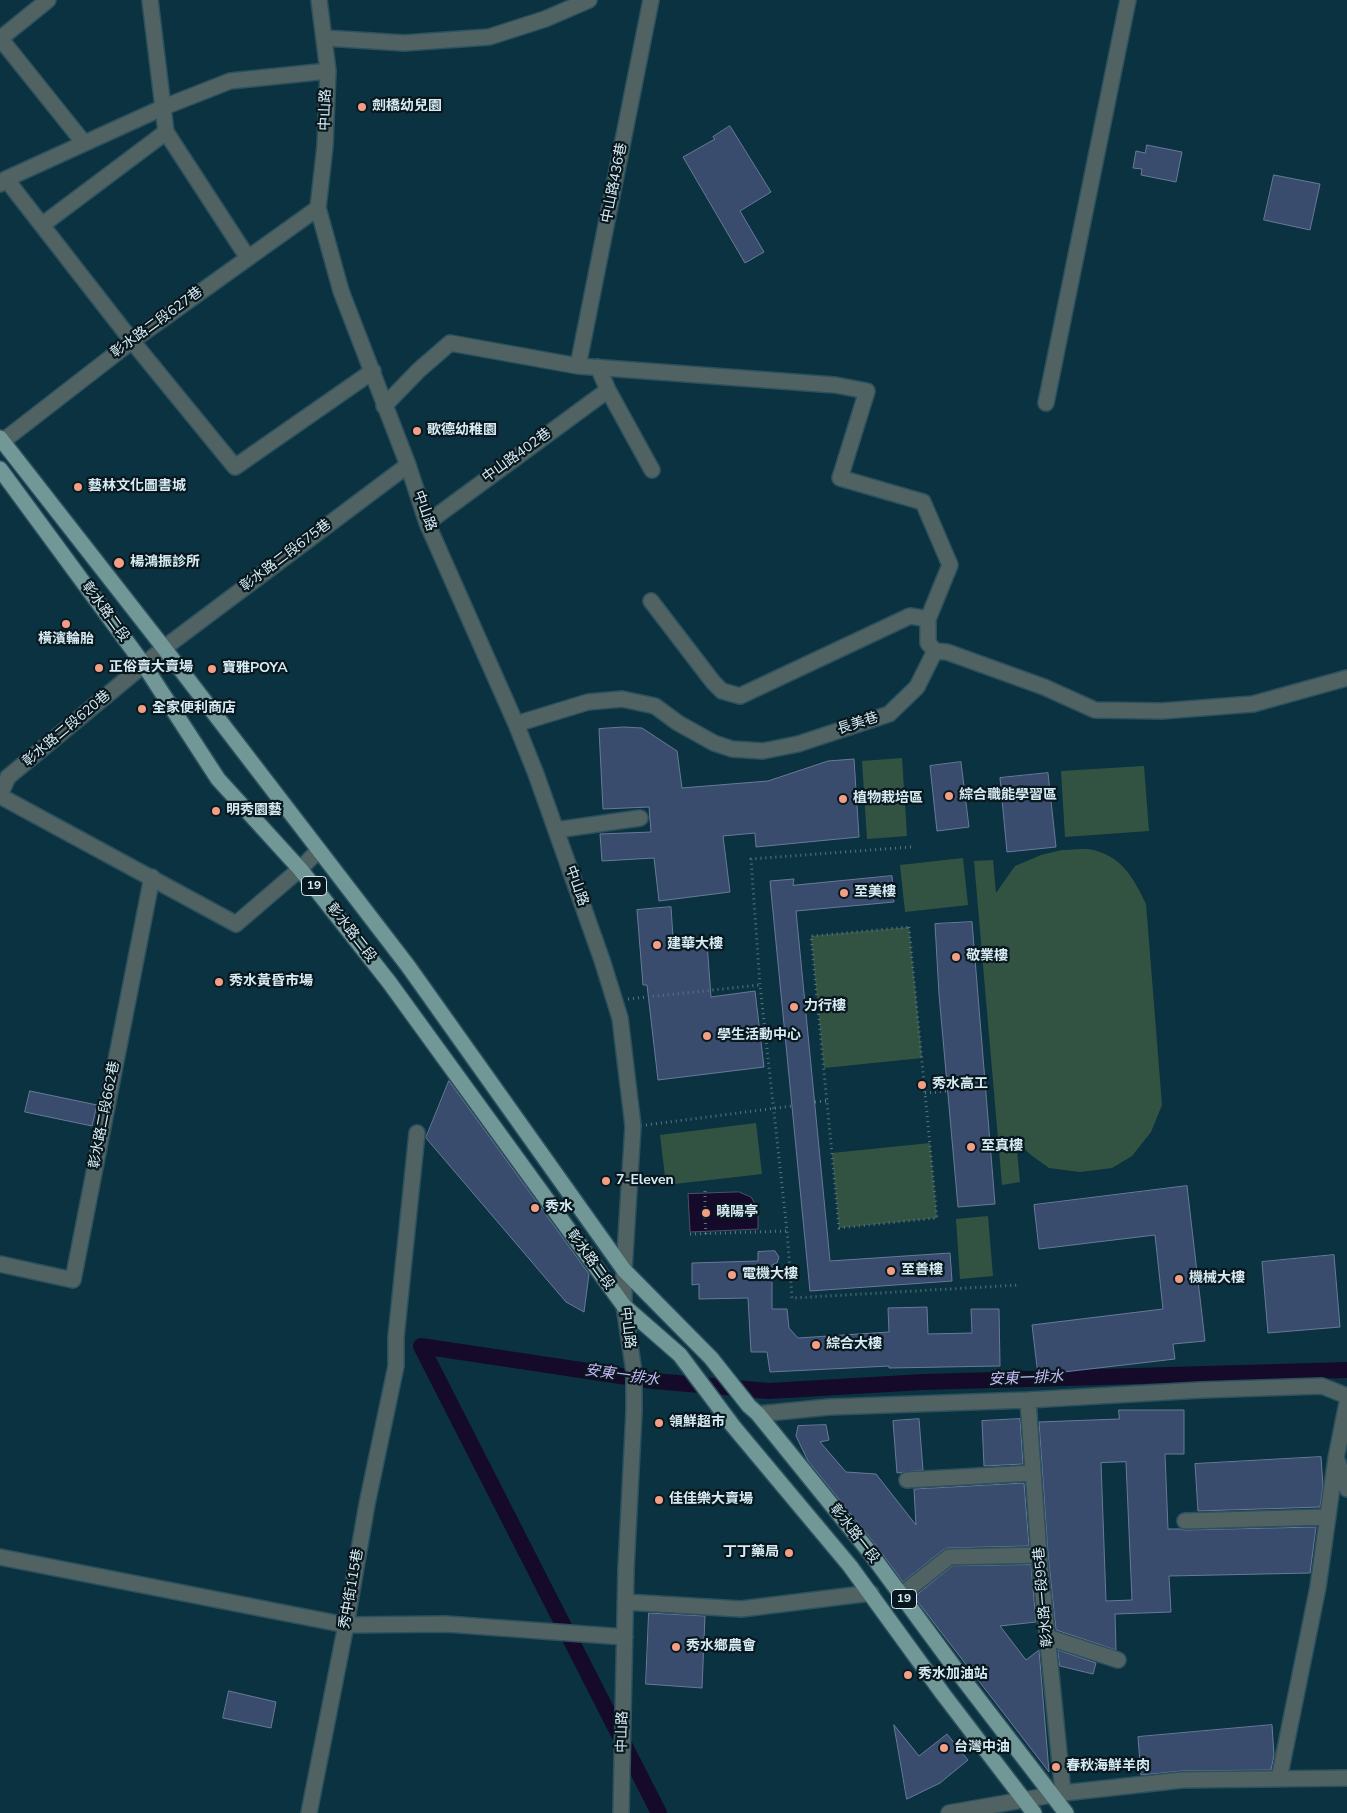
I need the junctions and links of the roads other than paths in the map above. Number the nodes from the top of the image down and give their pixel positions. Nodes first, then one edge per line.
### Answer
1 (48, 0) edge
2 (150, 0) edge
3 (319, 0) edge
4 (590, 0) edge
5 (651, 0) edge
6 (1128, 0) edge
7 (0, 38) edge
8 (325, 38) junction
9 (328, 71) junction
10 (164, 106) junction
11 (166, 132) junction
12 (84, 143) junction
13 (3, 181) edge
14 (318, 208) junction
15 (42, 226) junction
16 (248, 258) junction
17 (132, 341) junction
18 (578, 366) junction
19 (598, 367) junction
20 (373, 371) junction
21 (608, 390) junction
22 (1046, 403) dead end
23 (384, 406) junction
24 (1, 440) edge
25 (408, 464) junction
26 (0, 470) edge
27 (652, 470) dead end
28 (427, 522) junction
29 (650, 601) dead end
30 (928, 619) junction
31 (164, 648) junction
32 (935, 651) junction
33 (144, 665) junction
34 (1347, 678) edge
35 (516, 724) junction
36 (4, 775) edge
37 (0, 796) edge
38 (640, 818) dead end
39 (556, 830) junction
40 (319, 850) junction
41 (300, 869) junction
42 (152, 877) junction
43 (408, 966) junction
44 (389, 982) junction
45 (417, 1133) dead end
46 (0, 1264) edge
47 (624, 1270) junction
48 (624, 1306) junction
49 (1347, 1396) edge
50 (1028, 1400) junction
51 (1347, 1403) edge
52 (753, 1410) junction
53 (1336, 1458) junction
54 (1034, 1474) junction
55 (907, 1480) dead end
56 (1347, 1489) edge
57 (1328, 1517) junction
58 (1185, 1521) dead end
59 (1039, 1556) junction
60 (0, 1558) edge
61 (871, 1593) junction
62 (901, 1595) junction
63 (625, 1602) junction
64 (346, 1625) junction
65 (1047, 1636) junction
66 (625, 1638) junction
67 (1118, 1660) dead end
68 (1347, 1778) edge
69 (1278, 1779) junction
70 (1058, 1795) junction
71 (1029, 1807) edge
72 (309, 1813) edge
73 (621, 1813) edge
74 (948, 1813) edge
75 (1066, 1813) edge

1 - 7 street
2 - 10 street
3 - 8 street, 中山路
4 - 8 street
5 - 18 street, 中山路436巷
6 - 22 street
7 - 12 street
8 - 9 street, 中山路
9 - 10 street
9 - 14 street, 中山路
10 - 11 street
10 - 12 street
11 - 15 street
11 - 16 street
12 - 13 street
13 - 15 street
14 - 16 street, 彰水路二段627巷
14 - 20 street, 中山路
15 - 17 street
16 - 17 street, 彰水路二段627巷
17 - 20 street
17 - 24 street, 彰水路二段627巷
18 - 19 street
18 - 23 street
19 - 21 street
19 - 30 street
20 - 23 street, 中山路
21 - 27 street
21 - 28 street, 中山路402巷
23 - 25 street, 中山路
24 - 31 main road, 彰水路二段 / 19
25 - 28 street, 中山路
25 - 31 street, 彰水路二段675巷
26 - 33 main road, 彰水路二段 / 19
28 - 35 street, 中山路
29 - 30 street
30 - 32 street
31 - 33 street, 彰水路二段620巷
31 - 40 main road, 彰水路二段 / 19
32 - 34 street
32 - 35 street, 長美巷
33 - 36 street, 彰水路二段620巷
33 - 41 main road, 彰水路二段 / 19
35 - 39 street, 中山路
36 - 37 street, 彰水路二段620巷
37 - 42 street
38 - 39 street
39 - 47 street, 中山路
40 - 41 street
40 - 43 main road, 彰水路二段 / 19
41 - 42 street
41 - 44 main road, 彰水路二段 / 19
42 - 46 street, 彰水路二段662巷
43 - 44 main road
43 - 47 main road, 彰水路二段 / 19
44 - 48 main road, 彰水路二段 / 19
45 - 64 street, 秀中街115巷
47 - 48 street, 中山路
47 - 52 main road, 彰水路一段 / 19
48 - 61 main road, 彰水路一段 / 19
48 - 63 street, 中山路
49 - 50 street
50 - 52 street
50 - 54 street, 彰水路一段95巷
51 - 53 street
52 - 62 main road, 彰水路一段 / 19
53 - 56 street
53 - 57 street
54 - 55 street
54 - 59 street, 彰水路一段95巷
57 - 58 street
57 - 69 street
59 - 62 street
59 - 65 street, 彰水路一段95巷
60 - 64 street
61 - 63 street
61 - 71 main road, 彰水路一段 / 19
62 - 70 main road, 彰水路一段 / 19
63 - 66 street, 中山路
64 - 66 street
64 - 72 street, 秀中街115巷
65 - 67 street
65 - 70 street, 彰水路一段95巷
66 - 73 street, 中山路
68 - 69 street
69 - 70 street
70 - 71 street
70 - 75 main road, 彰水路一段 / 19
71 - 74 street

